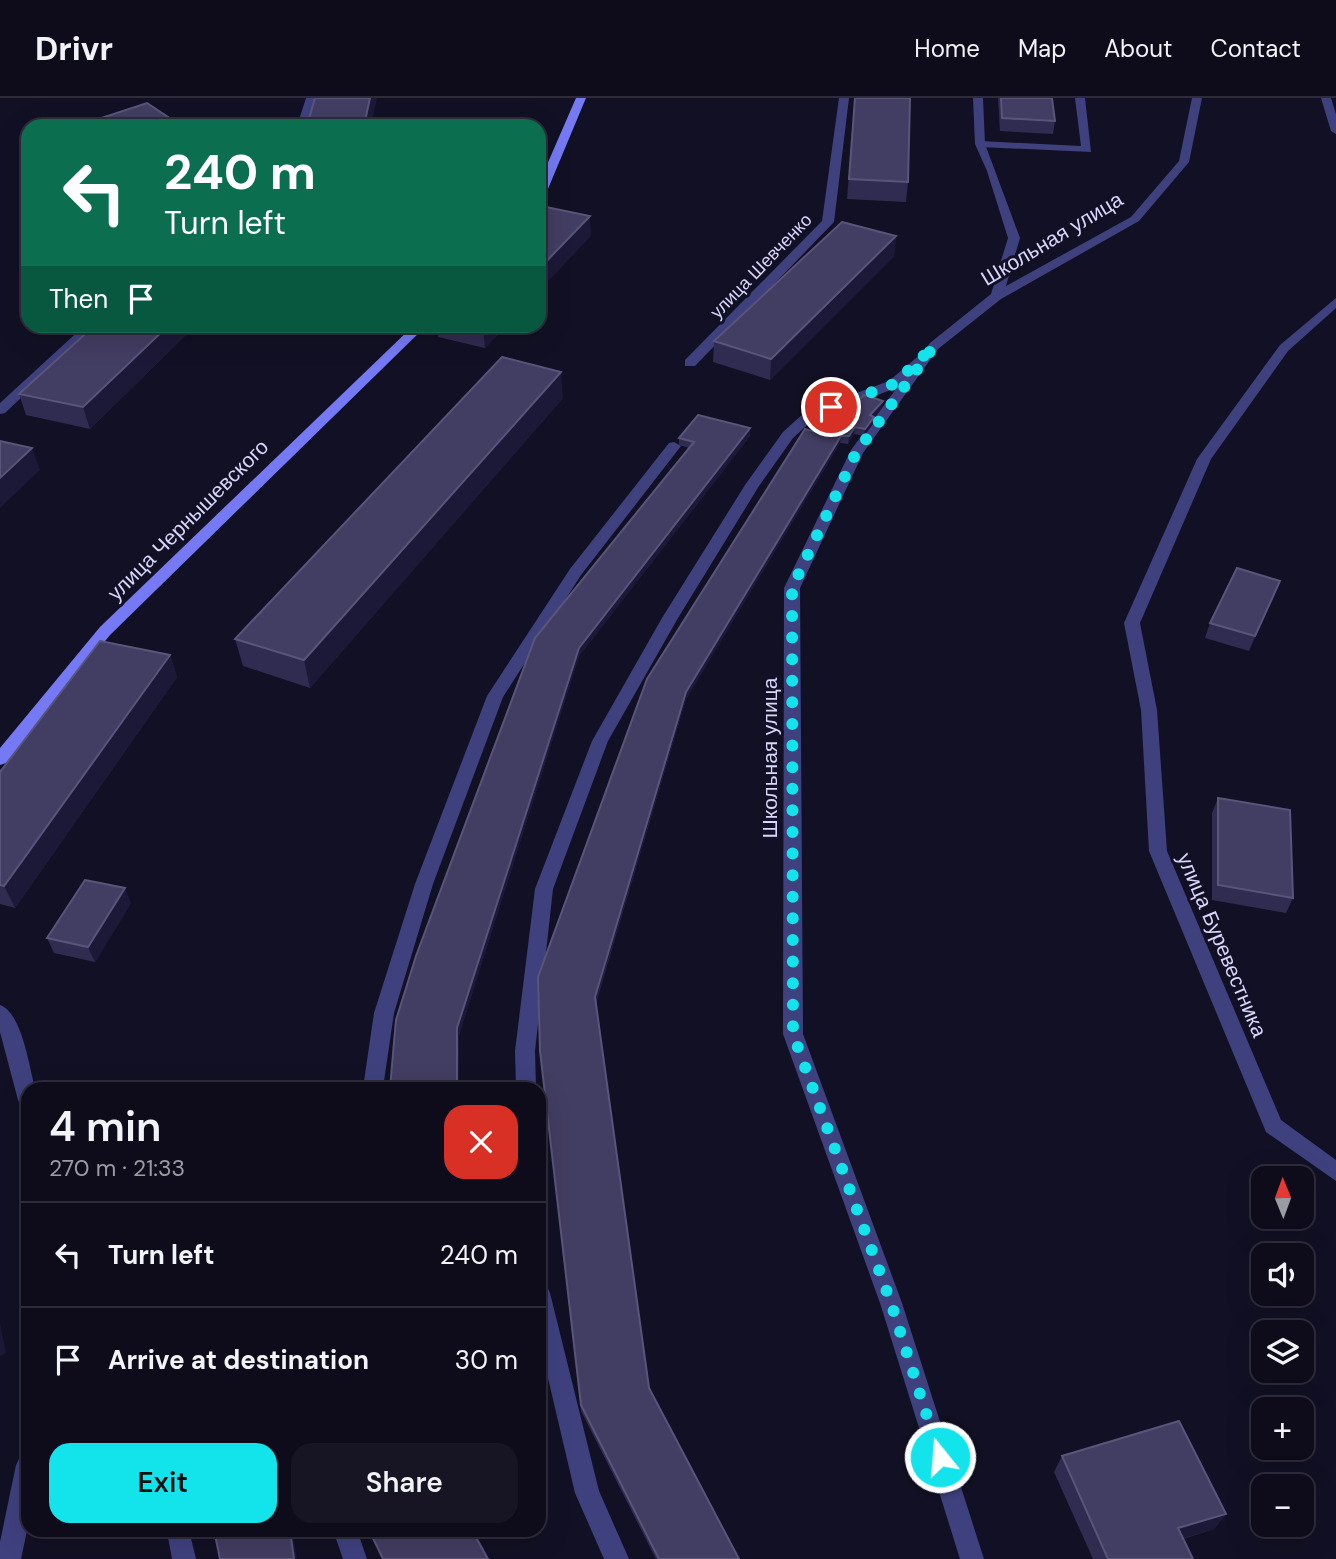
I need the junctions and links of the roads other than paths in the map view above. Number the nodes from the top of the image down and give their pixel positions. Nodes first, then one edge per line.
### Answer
1 (311, 98) edge
2 (581, 98) edge
3 (844, 98) edge
4 (978, 98) edge
5 (1080, 98) edge
6 (1197, 98) edge
7 (1326, 98) edge
8 (304, 119) edge
9 (1336, 131) edge
10 (980, 144) junction
11 (546, 180) edge
12 (997, 296) junction
13 (1336, 302) edge
14 (83, 333) edge
15 (413, 333) edge
16 (934, 346) junction
17 (690, 363) dead end
18 (0, 410) edge
19 (674, 446) dead end
20 (0, 759) edge
21 (0, 1013) edge
22 (23, 1082) edge
23 (374, 1082) edge
24 (526, 1082) edge
25 (1336, 1172) edge
26 (546, 1322) edge
27 (21, 1500) edge
28 (347, 1537) edge
29 (9, 1559) edge
30 (355, 1559) edge
31 (618, 1559) edge
32 (972, 1559) edge

1 - 8 street
2 - 11 main road
3 - 17 street, улица Шевченко
4 - 10 street
5 - 10 street
6 - 12 street, Школьная улица
7 - 9 street
10 - 12 street
12 - 16 street, Школьная улица
13 - 25 street, улица Буревестника
14 - 18 street
15 - 20 main road, улица Чернышевского
16 - 24 street
16 - 32 street, Школьная улица
19 - 23 street
21 - 22 street
26 - 31 street
27 - 29 street
28 - 30 street

